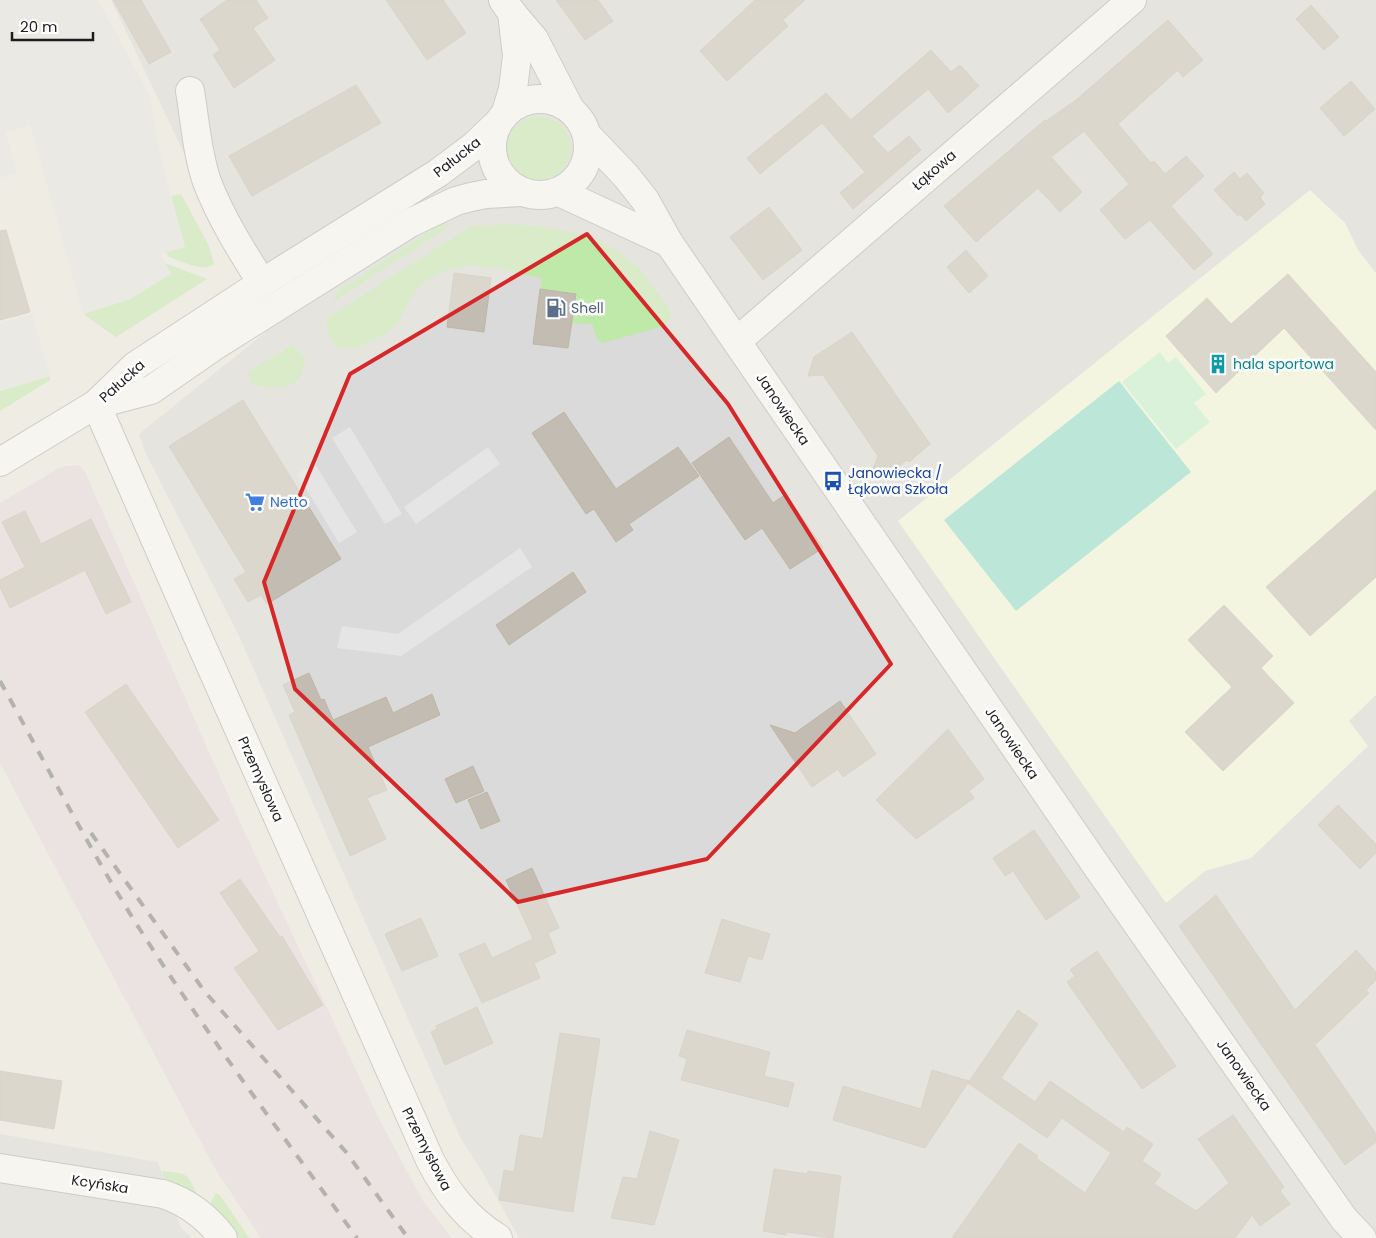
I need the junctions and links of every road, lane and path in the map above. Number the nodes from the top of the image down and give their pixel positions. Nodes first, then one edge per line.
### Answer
1 (1132, 0) edge
2 (507, 7) edge
3 (190, 91) dead end
4 (570, 109) junction
5 (501, 118) junction
6 (587, 135) junction
7 (521, 192) junction
8 (559, 192) junction
9 (669, 243) junction
10 (262, 283) junction
11 (737, 341) junction
12 (96, 404) junction
13 (0, 462) edge
14 (0, 1168) edge
15 (1354, 1232) edge
16 (223, 1238) edge
17 (498, 1238) edge

1 - 11 street, Łąkowa
2 - 4 street
2 - 5 street
3 - 10 street
4 - 5 street
4 - 6 street
5 - 7 street
5 - 10 street, Pałucka
6 - 8 street
6 - 9 street, Janowiecka
7 - 8 street
7 - 12 street, Pałucka
8 - 9 street
9 - 11 street, Janowiecka
10 - 12 street, Pałucka
11 - 15 street, Janowiecka
12 - 13 street
12 - 17 street, Przemysłowa
14 - 16 street, Kcyńska

